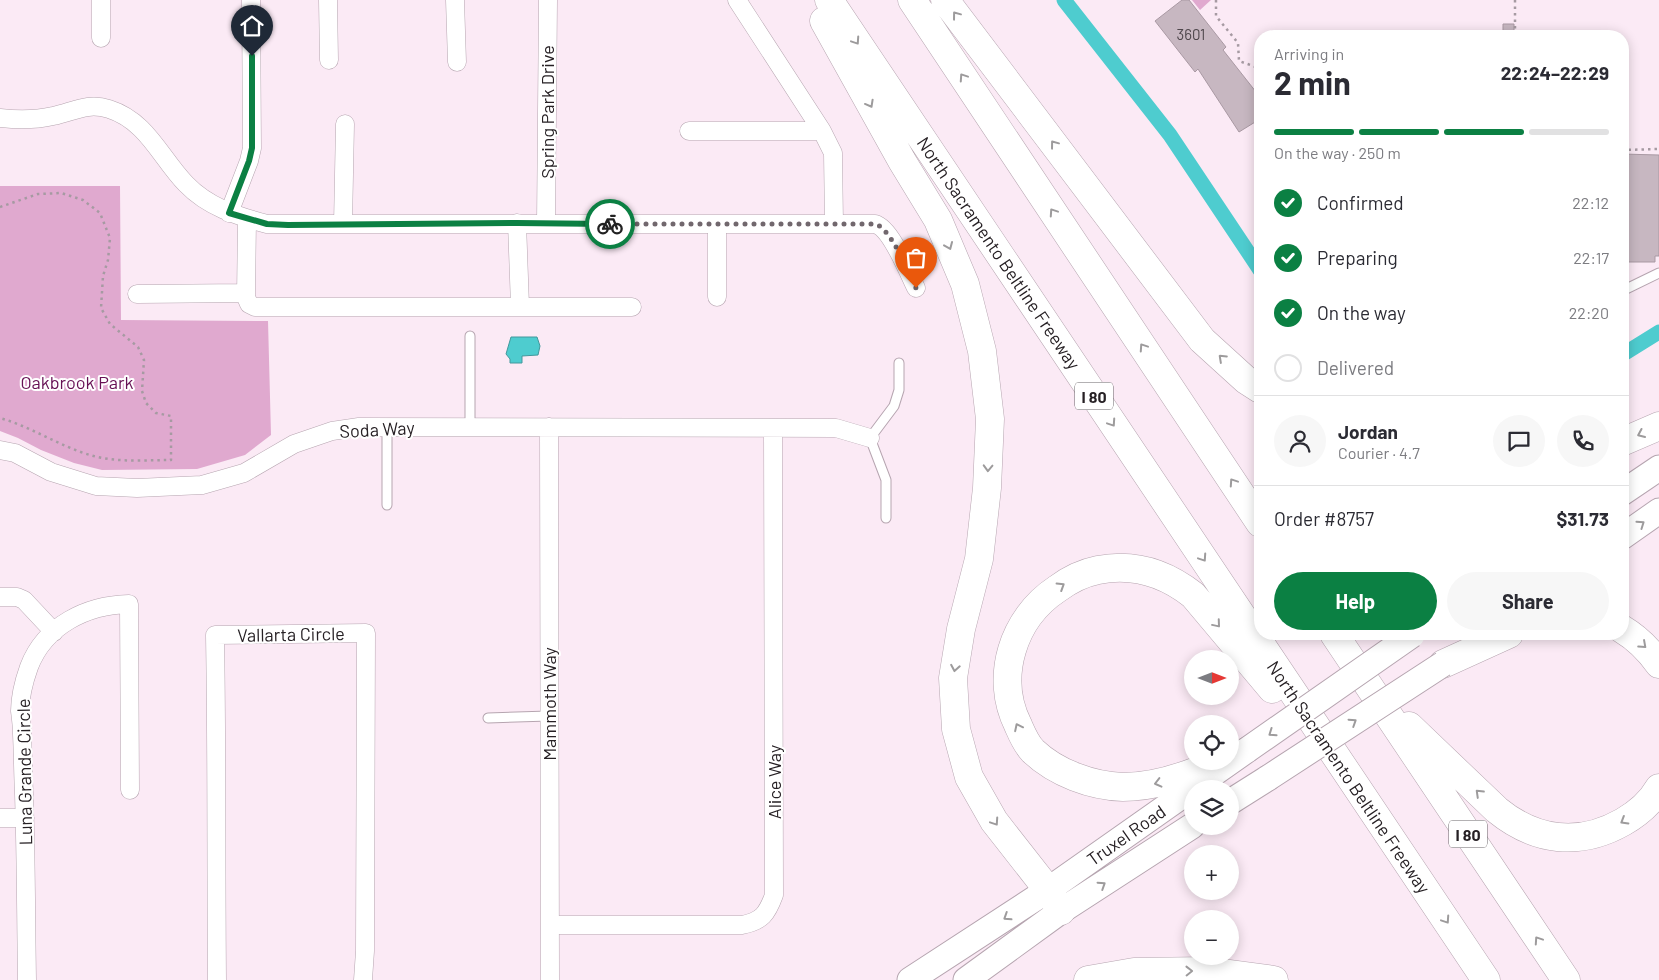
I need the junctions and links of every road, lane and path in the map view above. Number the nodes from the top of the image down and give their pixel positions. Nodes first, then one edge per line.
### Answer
1 (101, 0) edge
2 (251, 0) edge
3 (328, 0) edge
4 (455, 0) edge
5 (548, 0) edge
6 (737, 0) edge
7 (812, 0) edge
8 (829, 0) edge
9 (912, 0) edge
10 (945, 0) edge
11 (1216, 0) edge
12 (1515, 0) edge
13 (1515, 30) edge
14 (101, 38) dead end
15 (329, 60) dead end
16 (457, 62) dead end
17 (1254, 66) edge
18 (0, 118) edge
19 (345, 124) dead end
20 (689, 131) dead end
21 (822, 131) junction
22 (1629, 150) edge
23 (1659, 150) edge
24 (0, 207) edge
25 (229, 213) junction
26 (247, 219) junction
27 (517, 223) junction
28 (343, 224) junction
29 (546, 224) junction
30 (834, 224) junction
31 (717, 225) junction
32 (1659, 273) edge
33 (916, 288) dead end
34 (1629, 288) edge
35 (246, 293) junction
36 (137, 294) dead end
37 (717, 298) dead end
38 (520, 306) junction
39 (632, 307) dead end
40 (470, 336) dead end
41 (899, 363) dead end
42 (1254, 385) edge
43 (0, 418) edge
44 (1659, 426) edge
45 (387, 427) junction
46 (470, 427) junction
47 (549, 427) junction
48 (773, 428) junction
49 (870, 438) junction
50 (1629, 439) edge
51 (0, 450) edge
52 (1659, 468) edge
53 (1629, 487) edge
54 (387, 505) dead end
55 (1659, 511) edge
56 (1254, 514) edge
57 (886, 518) dead end
58 (1629, 532) edge
59 (0, 597) edge
60 (54, 632) junction
61 (1629, 634) edge
62 (1254, 635) edge
63 (1258, 640) edge
64 (1338, 640) edge
65 (1404, 640) edge
66 (1477, 640) edge
67 (1496, 640) edge
68 (1443, 664) junction
69 (1659, 664) edge
70 (1370, 688) junction
71 (550, 716) junction
72 (488, 718) dead end
73 (1239, 753) edge
74 (1200, 770) edge
75 (1218, 770) edge
76 (1659, 788) edge
77 (130, 790) dead end
78 (1360, 793) junction
79 (1239, 796) edge
80 (0, 818) edge
81 (24, 818) junction
82 (1184, 830) edge
83 (1054, 901) junction
84 (550, 926) junction
85 (27, 980) edge
86 (217, 980) edge
87 (363, 980) edge
88 (550, 980) edge
89 (910, 980) edge
90 (966, 980) edge
91 (1088, 980) edge
92 (1274, 980) edge
93 (1486, 980) edge
94 (1566, 980) edge

1 - 14 street
2 - 25 street
3 - 15 street
4 - 16 street
5 - 29 street, Spring Park Drive
6 - 21 street
7 -> 83 highway
8 -> 62 highway, North Sacramento Beltline Freeway / I 80
56 -> 9 highway
42 -> 10 highway
11 - 17 path
12 - 13 path
18 - 25 street
19 - 28 street
20 - 21 street
21 - 30 street
22 - 23 path
24 - 43 path
25 - 26 street
26 - 28 street
26 - 35 street
27 - 28 street
27 - 29 street
27 - 38 street
29 - 31 street
30 - 31 street
30 - 33 street
31 - 37 street
32 - 34 lane
35 - 36 street
35 - 38 street
38 - 39 street
40 - 46 lane
41 - 49 lane
44 -> 50 highway
45 - 46 street, Soda Way
45 - 51 street, Soda Way
45 - 54 lane
46 - 47 street, Soda Way
47 - 48 street, Soda Way
47 - 71 street, Mammoth Way
48 - 49 street, Soda Way
48 - 84 street, Alice Way
49 - 57 lane
52 - 53 main road
58 -> 55 main road
59 - 60 street
60 - 77 street, Luna Grande Circle
60 - 81 street, Luna Grande Circle
61 -> 69 highway
63 -> 78 highway, North Sacramento Beltline Freeway / I 80
64 - 70 highway, I 80
65 -> 73 main road, Truxel Road, bridge
66 - 68 main road
67 - 68 highway
79 -> 68 main road, bridge
76 -> 70 highway
94 -> 70 highway, I 80
71 - 72 lane
71 - 84 street, Mammoth Way
74 -> 78 highway
75 - 83 main road, Truxel Road
78 -> 93 highway, North Sacramento Beltline Freeway / I 80
80 - 81 street
81 - 85 street, Luna Grande Circle
83 -> 82 main road, Truxel Road
83 -> 89 main road, Truxel Road
83 - 90 main road, Truxel Road
84 - 88 street, Mammoth Way
86 - 87 street, Vallarta Circle
91 -> 92 highway

